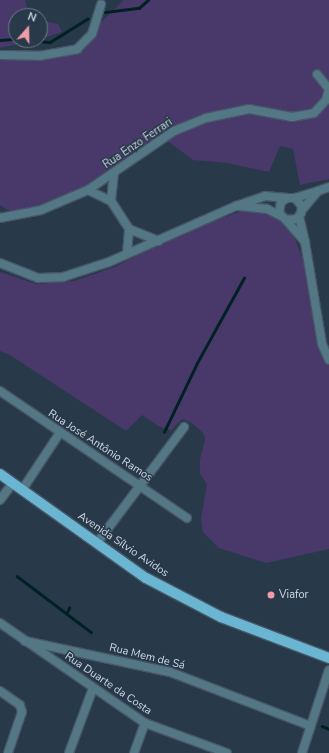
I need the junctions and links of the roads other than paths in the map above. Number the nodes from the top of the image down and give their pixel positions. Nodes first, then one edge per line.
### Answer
1 (102, 4) dead end
2 (0, 55) edge
3 (317, 74) dead end
4 (114, 173) junction
5 (329, 187) edge
6 (88, 190) junction
7 (318, 191) junction
8 (291, 198) junction
9 (111, 201) junction
10 (236, 206) junction
11 (301, 213) junction
12 (0, 218) edge
13 (283, 218) junction
14 (129, 229) junction
15 (159, 241) junction
16 (305, 242) junction
17 (126, 253) junction
18 (0, 263) edge
19 (329, 360) edge
20 (0, 391) edge
21 (184, 427) dead end
22 (59, 434) junction
23 (0, 474) edge
24 (13, 483) junction
25 (139, 485) junction
26 (22, 490) junction
27 (0, 500) edge
28 (188, 518) dead end
29 (96, 543) junction
30 (0, 623) edge
31 (25, 641) junction
32 (329, 658) edge
33 (329, 670) edge
34 (93, 688) junction
35 (0, 691) edge
36 (145, 723) junction
37 (311, 726) junction
38 (8, 753) edge
39 (69, 753) edge
40 (134, 753) edge
41 (227, 753) edge
42 (302, 753) edge

1 - 2 street
3 - 4 street, Rua Enzo Ferrari
4 - 6 street, Rua Enzo Ferrari
4 - 9 street
5 - 7 street
6 - 9 street
6 - 12 street, Rua Enzo Ferrari
7 - 8 street
7 - 11 street
8 - 10 street
8 - 11 street
8 - 13 street
9 - 14 street
10 - 13 street
10 - 15 street
11 - 13 street
11 - 16 street
13 - 16 street
14 - 15 street
14 - 17 street
15 - 17 street
16 - 19 street
17 - 18 street
20 - 22 street, Rua José Antônio Ramos
21 - 25 street
22 - 25 street, Rua José Antônio Ramos
22 - 26 street
23 - 24 main road, Avenida Sílvio Avidos
24 - 26 main road, Avenida Sílvio Avidos
24 - 27 street
25 - 28 street, Rua José Antônio Ramos
25 - 29 street
26 - 29 main road, Avenida Sílvio Avidos
29 - 32 main road, Avenida Sílvio Avidos
30 - 31 street, Rua Mem de Sá
31 - 34 street, Rua Duarte da Costa
31 - 37 street, Rua Mem de Sá
33 - 37 street
34 - 36 street, Rua Duarte da Costa
34 - 39 street
35 - 38 street
36 - 40 street
36 - 41 street, Rua Duarte da Costa
37 - 42 street

